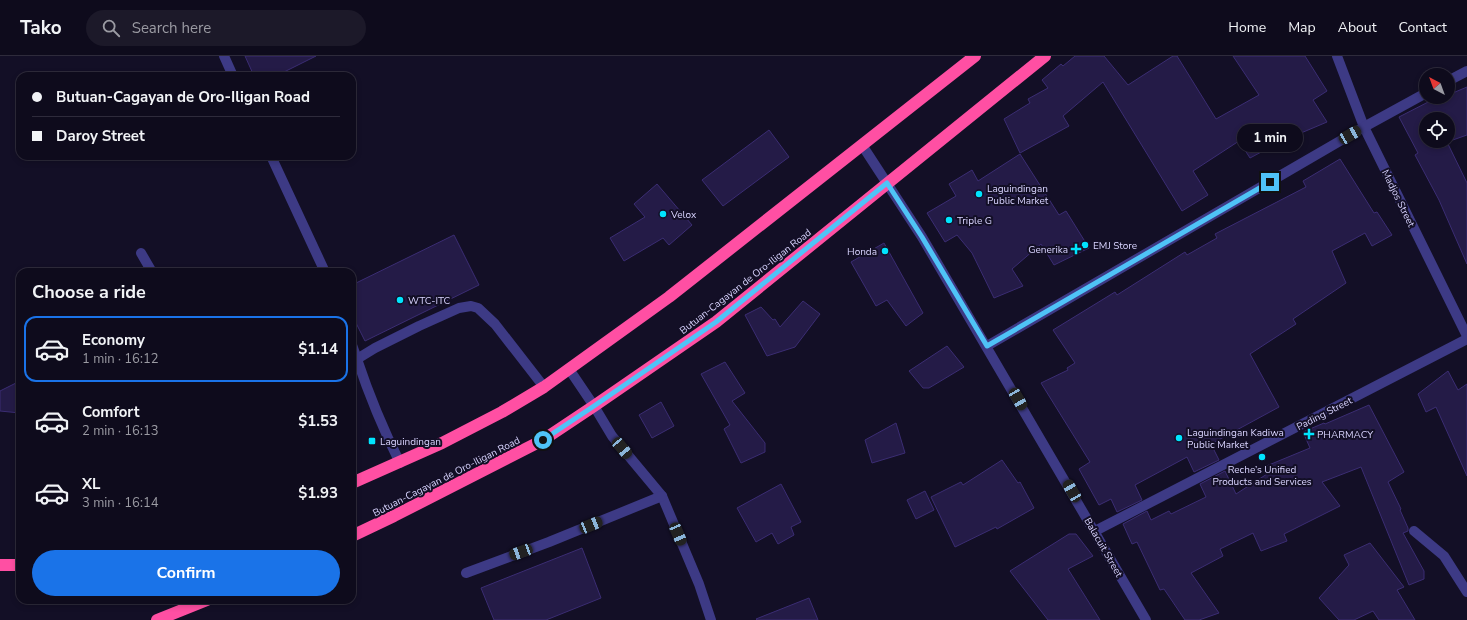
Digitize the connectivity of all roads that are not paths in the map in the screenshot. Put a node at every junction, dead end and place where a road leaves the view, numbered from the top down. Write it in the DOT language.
graph roads {
  1 [pos="224,56"];
  2 [pos="975,56"];
  3 [pos="1045,56"];
  4 [pos="1337,56"];
  5 [pos="1467,71"];
  6 [pos="231,72"];
  7 [pos="1455,77"];
  8 [pos="1419,97"];
  9 [pos="1364,127"];
  10 [pos="862,145"];
  11 [pos="272,160"];
  12 [pos="887,183"];
  13 [pos="141,253"];
  14 [pos="150,268"];
  15 [pos="323,268"];
  16 [pos="1467,338"];
  17 [pos="987,346"];
  18 [pos="357,359"];
  19 [pos="569,370"];
  20 [pos="544,387"];
  21 [pos="594,406"];
  22 [pos="400,463"];
  23 [pos="356,481"];
  24 [pos="662,496"];
  25 [pos="1095,531"];
  26 [pos="1414,531"];
  27 [pos="356,534"];
  28 [pos="0,565"];
  29 [pos="16,565"];
  30 [pos="466,573"];
  31 [pos="1467,592"];
  32 [pos="197,604"];
  33 [pos="157,620"];
  34 [pos="711,620"];
  35 [pos="1146,620"];
  1 -- 6 [label="street"];
  2 -- 10 [label="highway"];
  3 -- 12 [label="highway, Butuan-Cagayan de Oro-Iligan Road"];
  4 -- 9 [label="street, Madjos Street"];
  5 -- 7 [label="street"];
  8 -- 9 [label="street"];
  9 -- 16 [label="street, Madjos Street"];
  9 -- 17 [label="street"];
  10 -- 12 [label="street, Balacuit Street"];
  10 -- 19 [label="highway"];
  11 -- 15 [label="street"];
  12 -- 17 [label="street, Balacuit Street"];
  12 -- 21 [label="highway, Butuan-Cagayan de Oro-Iligan Road"];
  13 -- 14 [label="street"];
  16 -- 25 [label="street, Pading Street"];
  17 -- 25 [label="street, Balacuit Street"];
  18 -- 20 [label="street"];
  18 -- 22 [label="street"];
  19 -- 20 [label="highway"];
  19 -- 21 [label="street"];
  20 -- 22 [label="highway"];
  21 -- 24 [label="street"];
  21 -- 27 [label="highway, Butuan-Cagayan de Oro-Iligan Road"];
  22 -- 23 [label="highway"];
  24 -- 30 [label="street"];
  24 -- 34 [label="street"];
  25 -- 35 [label="street, Balacuit Street"];
  26 -- 31 [label="street"];
  28 -- 29 [label="highway"];
  32 -- 33 [label="highway"];
}
